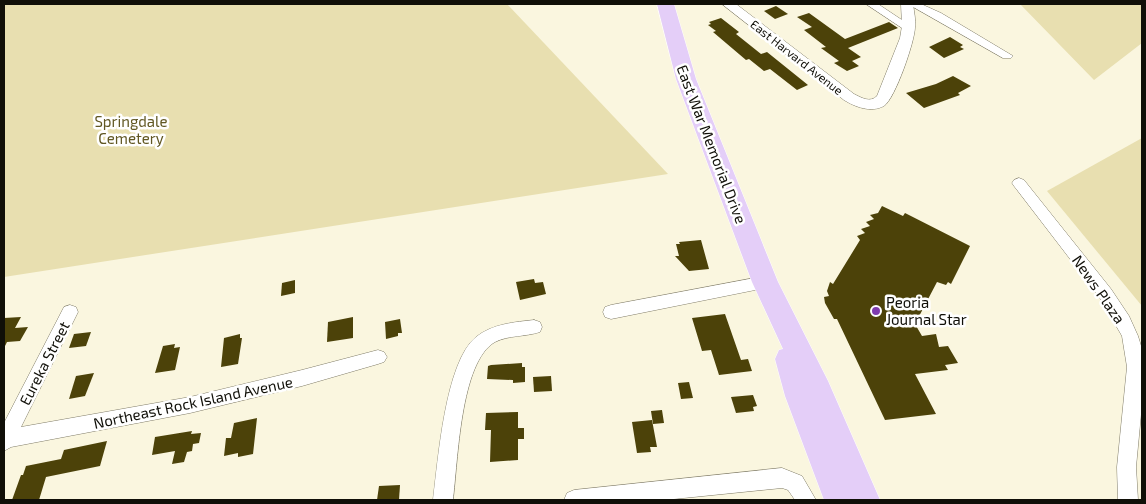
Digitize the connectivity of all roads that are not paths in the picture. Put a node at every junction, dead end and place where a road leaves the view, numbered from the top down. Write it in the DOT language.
graph roads {
  1 [pos="665,4"];
  2 [pos="728,4"];
  3 [pos="871,4"];
  4 [pos="908,4"];
  5 [pos="913,4"];
  6 [pos="909,28"];
  7 [pos="1007,56"];
  8 [pos="1019,183"];
  9 [pos="765,282"];
  10 [pos="70,312"];
  11 [pos="611,312"];
  12 [pos="534,327"];
  13 [pos="378,356"];
  14 [pos="4,441"];
  15 [pos="443,500"];
  16 [pos="574,500"];
  17 [pos="806,500"];
  18 [pos="840,500"];
  19 [pos="864,500"];
  20 [pos="1128,500"];
  1 -- 9 [label="highway, East War Memorial Drive"];
  2 -- 6 [label="street, East Harvard Avenue"];
  3 -- 6 [label="street"];
  4 -- 6 [label="street"];
  5 -- 7 [label="street"];
  8 -- 20 [label="street, News Plaza"];
  9 -- 11 [label="street"];
  9 -- 18 [label="highway, East War Memorial Drive"];
  9 -- 19 [label="highway, East War Memorial Drive"];
  10 -- 14 [label="street, Eureka Street"];
  12 -- 15 [label="street"];
  13 -- 14 [label="street, Northeast Rock Island Avenue"];
  16 -- 17 [label="street"];
}
